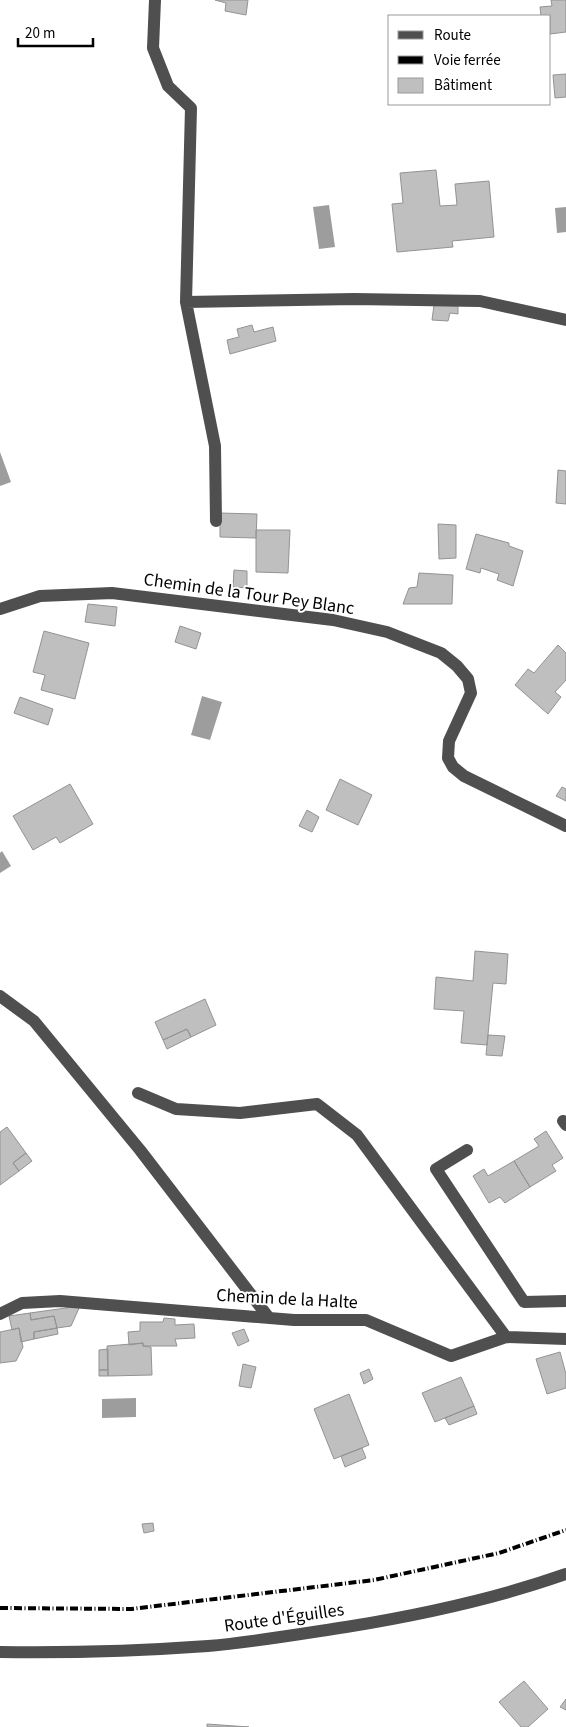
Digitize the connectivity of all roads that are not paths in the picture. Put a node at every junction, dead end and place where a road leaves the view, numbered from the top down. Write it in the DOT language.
graph roads {
  1 [pos="155,0"];
  2 [pos="186,302"];
  3 [pos="566,320"];
  4 [pos="216,521"];
  5 [pos="0,609"];
  6 [pos="566,826"];
  7 [pos="0,996"];
  8 [pos="138,1093"];
  9 [pos="467,1150"];
  10 [pos="566,1301"];
  11 [pos="0,1314"];
  12 [pos="269,1318"];
  13 [pos="506,1337"];
  14 [pos="566,1339"];
  15 [pos="566,1574"];
  16 [pos="0,1652"];
  1 -- 2 [label="street"];
  2 -- 3 [label="street"];
  2 -- 4 [label="street"];
  5 -- 6 [label="street, Chemin de la Tour Pey Blanc"];
  7 -- 12 [label="street"];
  8 -- 13 [label="street"];
  9 -- 10 [label="street"];
  11 -- 12 [label="street, Chemin de la Halte"];
  12 -- 13 [label="street, Chemin de la Halte"];
  13 -- 14 [label="street, Chemin de la Halte"];
  15 -- 16 [label="street, Route d'Éguilles"];
}
